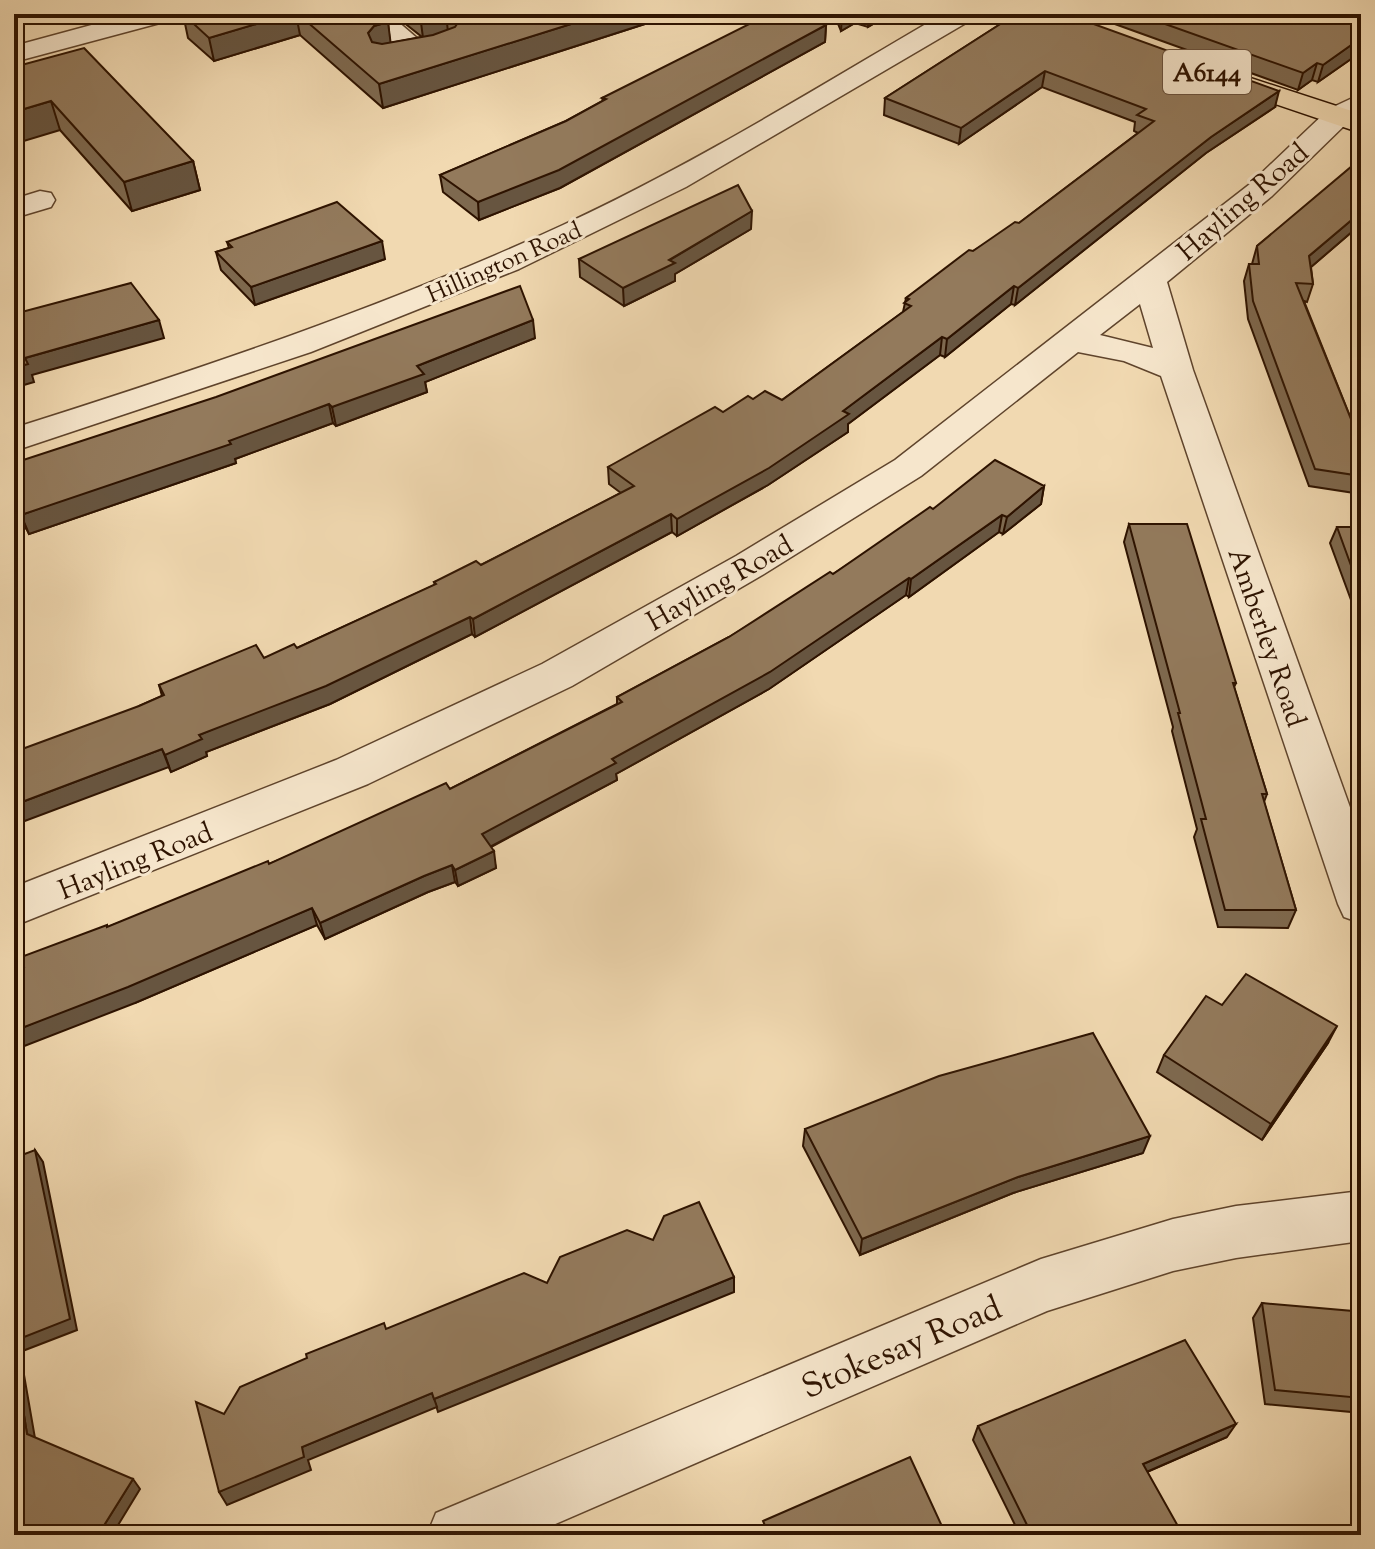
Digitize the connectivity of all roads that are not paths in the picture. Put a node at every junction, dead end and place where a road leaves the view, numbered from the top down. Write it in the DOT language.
graph roads {
  1 [pos="162,14"];
  2 [pos="373,14"];
  3 [pos="962,14"];
  4 [pos="447,43"];
  5 [pos="418,51"];
  6 [pos="15,52"];
  7 [pos="388,58"];
  8 [pos="1194,67"];
  9 [pos="1354,114"];
  10 [pos="1150,280"];
  11 [pos="1067,341"];
  12 [pos="1176,370"];
  13 [pos="14,440"];
  14 [pos="1361,904"];
  15 [pos="14,907"];
  16 [pos="1361,1216"];
  17 [pos="458,1535"];
  1 -- 6 [label="street"];
  2 -- 5 [label="street"];
  3 -- 13 [label="street, Hillington Road"];
  4 -- 5 [label="street"];
  5 -- 7 [label="street"];
  8 -- 9 [label="main road, A6144"];
  9 -- 10 [label="street, Hayling Road"];
  10 -- 11 [label="street, Hayling Road"];
  10 -- 12 [label="street, Amberley Road"];
  11 -- 12 [label="street"];
  11 -- 15 [label="street, Hayling Road"];
  12 -- 14 [label="street, Amberley Road"];
  16 -- 17 [label="street, Stokesay Road"];
}
